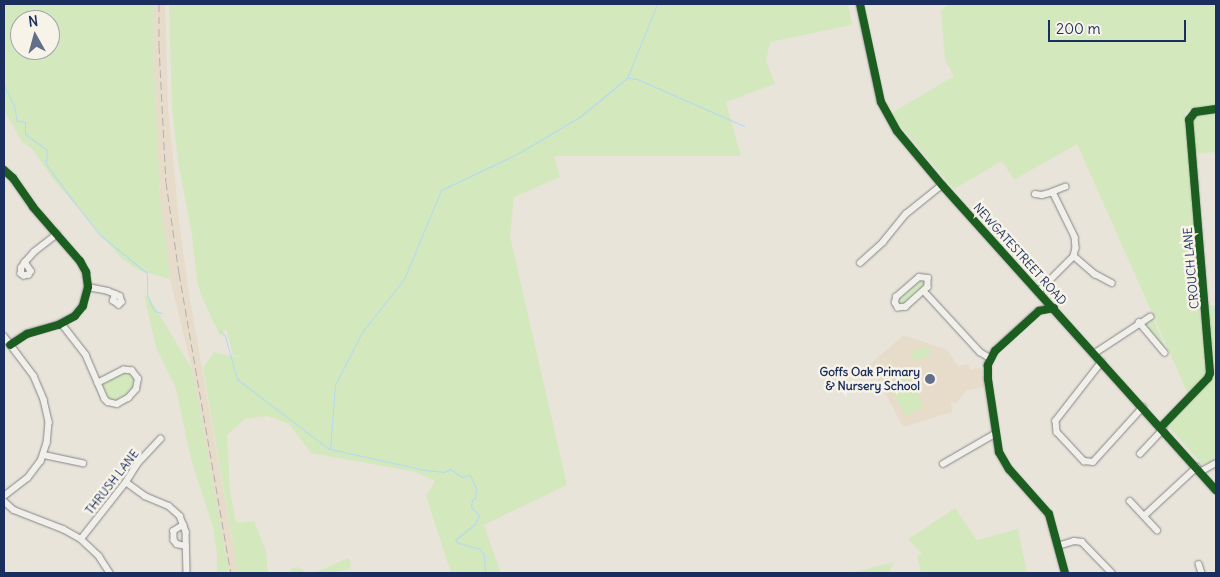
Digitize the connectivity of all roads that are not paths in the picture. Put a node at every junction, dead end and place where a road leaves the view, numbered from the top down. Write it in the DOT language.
graph roads {
  1 [pos="860,4"];
  2 [pos="1216,109"];
  3 [pos="4,163"];
  4 [pos="4,169"];
  5 [pos="942,185"];
  6 [pos="1066,187"];
  7 [pos="1053,192"];
  8 [pos="1035,194"];
  9 [pos="57,234"];
  10 [pos="1074,256"];
  11 [pos="25,262"];
  12 [pos="860,263"];
  13 [pos="1112,284"];
  14 [pos="88,287"];
  15 [pos="924,291"];
  16 [pos="1041,293"];
  17 [pos="115,294"];
  18 [pos="1054,308"];
  19 [pos="1041,309"];
  20 [pos="1150,317"];
  21 [pos="1139,322"];
  22 [pos="62,324"];
  23 [pos="4,336"];
  24 [pos="10,345"];
  25 [pos="1095,353"];
  26 [pos="1165,353"];
  27 [pos="990,358"];
  28 [pos="1102,362"];
  29 [pos="98,383"];
  30 [pos="1143,407"];
  31 [pos="1162,428"];
  32 [pos="995,434"];
  33 [pos="160,439"];
  34 [pos="44,454"];
  35 [pos="1140,454"];
  36 [pos="83,462"];
  37 [pos="1216,463"];
  38 [pos="942,464"];
  39 [pos="1199,470"];
  40 [pos="126,482"];
  41 [pos="1216,490"];
  42 [pos="4,497"];
  43 [pos="4,501"];
  44 [pos="1130,501"];
  45 [pos="1144,516"];
  46 [pos="184,525"];
  47 [pos="1157,530"];
  48 [pos="80,539"];
  49 [pos="186,546"];
  50 [pos="1058,546"];
  51 [pos="1200,564"];
  52 [pos="110,573"];
  53 [pos="188,573"];
  54 [pos="1064,573"];
  55 [pos="1112,573"];
  56 [pos="1202,573"];
  1 -- 5 [label="street, NEWGATESTREET ROAD"];
  2 -- 31 [label="street, CROUCH LANE"];
  3 -- 4 [label="street"];
  4 -- 9 [label="street"];
  5 -- 12 [label="street"];
  5 -- 16 [label="street, NEWGATESTREET ROAD"];
  6 -- 7 [label="street"];
  7 -- 8 [label="street"];
  7 -- 10 [label="street"];
  9 -- 11 [label="street"];
  9 -- 14 [label="street"];
  10 -- 13 [label="street"];
  10 -- 16 [label="street"];
  14 -- 17 [label="street"];
  14 -- 22 [label="street"];
  15 -- 15 [label="street"];
  15 -- 27 [label="street"];
  16 -- 18 [label="street, NEWGATESTREET ROAD"];
  16 -- 19 [label="street"];
  18 -- 19 [label="street"];
  18 -- 25 [label="street, NEWGATESTREET ROAD"];
  19 -- 27 [label="street"];
  20 -- 21 [label="street"];
  21 -- 25 [label="street"];
  21 -- 26 [label="street"];
  22 -- 24 [label="street"];
  22 -- 29 [label="street"];
  23 -- 24 [label="street"];
  24 -- 34 [label="street"];
  25 -- 28 [label="street, NEWGATESTREET ROAD"];
  27 -- 32 [label="street"];
  28 -- 30 [label="street, NEWGATESTREET ROAD"];
  28 -- 30 [label="street"];
  29 -- 29 [label="street"];
  30 -- 31 [label="street, NEWGATESTREET ROAD"];
  31 -- 35 [label="street, CROUCH LANE"];
  31 -- 39 [label="street, NEWGATESTREET ROAD"];
  32 -- 38 [label="street"];
  32 -- 50 [label="street"];
  33 -- 40 [label="street, THRUSH LANE"];
  34 -- 36 [label="street"];
  34 -- 42 [label="street"];
  37 -- 39 [label="street"];
  39 -- 41 [label="street, NEWGATESTREET ROAD"];
  39 -- 45 [label="street"];
  40 -- 46 [label="street"];
  40 -- 48 [label="street, THRUSH LANE"];
  43 -- 48 [label="street"];
  44 -- 45 [label="street"];
  45 -- 47 [label="street"];
  46 -- 49 [label="street"];
  46 -- 49 [label="street"];
  48 -- 52 [label="street"];
  49 -- 53 [label="street"];
  50 -- 54 [label="street"];
  50 -- 55 [label="street"];
  51 -- 56 [label="street"];
}
